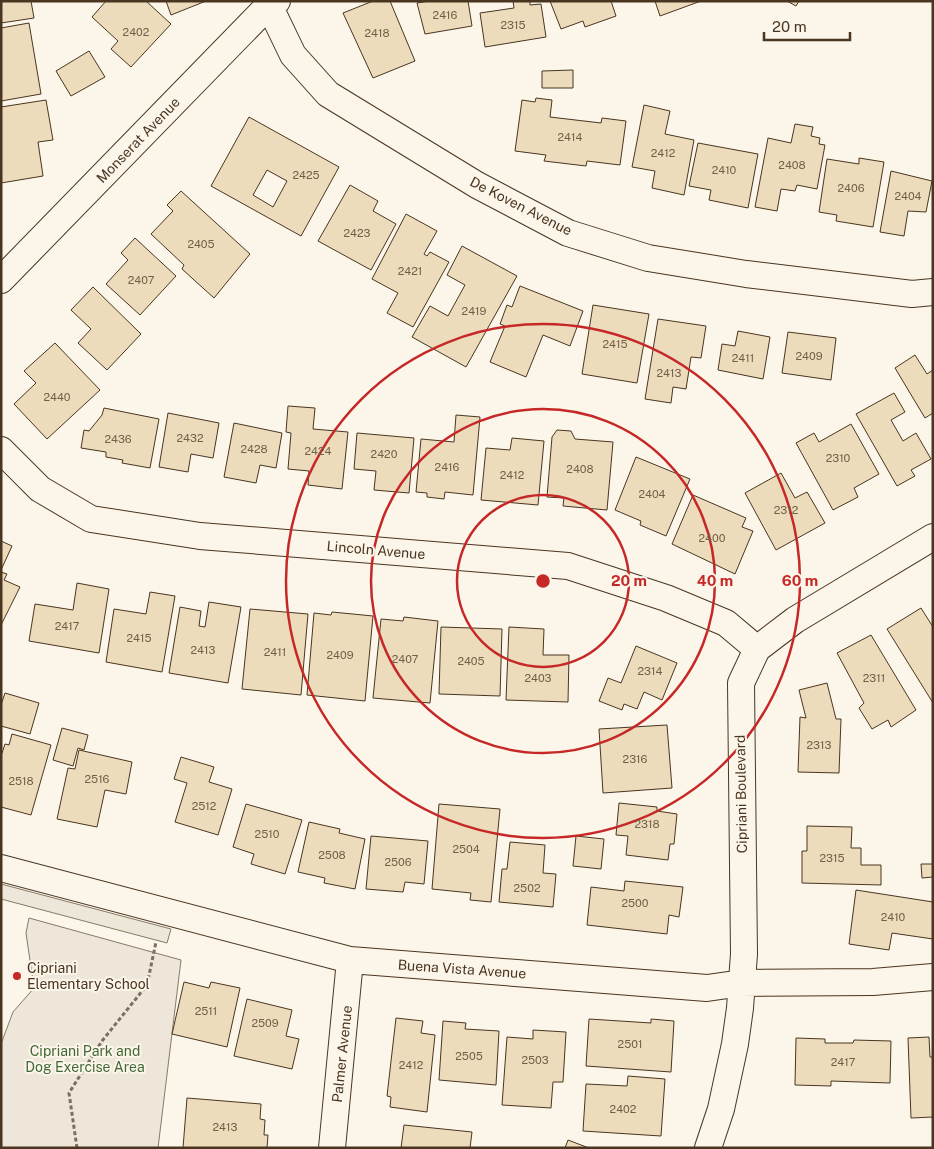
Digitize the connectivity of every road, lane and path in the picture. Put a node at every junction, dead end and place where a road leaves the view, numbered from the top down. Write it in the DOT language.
graph roads {
  1 [pos="271,3"];
  2 [pos="1,280"];
  3 [pos="933,292"];
  4 [pos="1,450"];
  5 [pos="933,537"];
  6 [pos="757,649"];
  7 [pos="1,868"];
  8 [pos="156,942"];
  9 [pos="350,960"];
  10 [pos="933,977"];
  11 [pos="742,983"];
  12 [pos="77,1148"];
  13 [pos="332,1148"];
  14 [pos="708,1148"];
  1 -- 2 [label="street, Monserat Avenue"];
  1 -- 3 [label="street, De Koven Avenue"];
  4 -- 6 [label="street, Lincoln Avenue"];
  5 -- 6 [label="street, Cipriani Boulevard"];
  6 -- 11 [label="street, Cipriani Boulevard"];
  7 -- 9 [label="street, Buena Vista Avenue"];
  8 -- 12 [label="path"];
  9 -- 11 [label="street, Buena Vista Avenue"];
  9 -- 13 [label="street, Palmer Avenue"];
  10 -- 11 [label="street, Buena Vista Avenue"];
  11 -- 14 [label="street, Cipriani Boulevard"];
}
